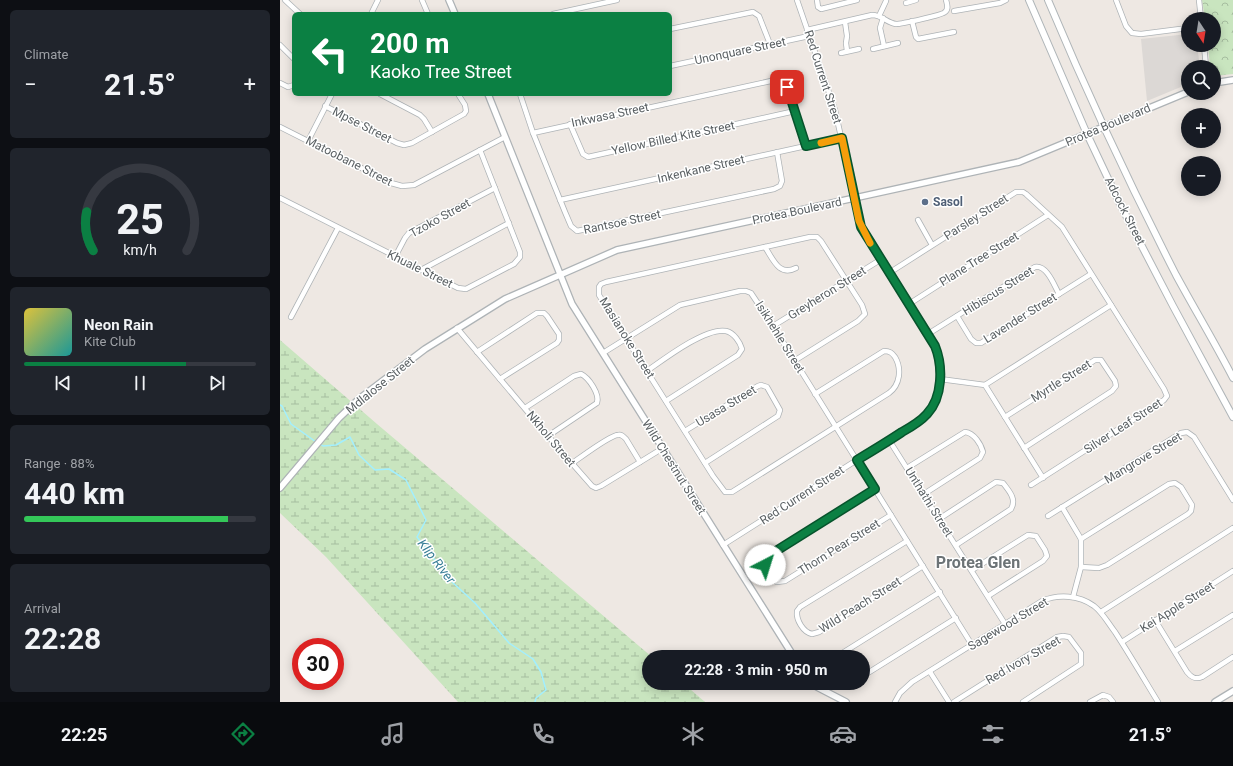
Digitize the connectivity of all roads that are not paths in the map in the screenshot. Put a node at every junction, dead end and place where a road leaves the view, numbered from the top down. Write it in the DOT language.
graph roads {
  1 [pos="285,0"];
  2 [pos="378,0"];
  3 [pos="422,0"];
  4 [pos="449,0"];
  5 [pos="617,0"];
  6 [pos="817,0"];
  7 [pos="857,0"];
  8 [pos="916,0"];
  9 [pos="946,0"];
  10 [pos="1006,0"];
  11 [pos="1029,0"];
  12 [pos="1048,0"];
  13 [pos="1116,0"];
  14 [pos="1199,0"];
  15 [pos="798,1"];
  16 [pos="886,1"];
  17 [pos="591,3"];
  18 [pos="906,3"];
  19 [pos="954,11"];
  20 [pos="298,12"];
  21 [pos="372,12"];
  22 [pos="427,12"];
  23 [pos="454,12"];
  24 [pos="560,12"];
  25 [pos="1200,12"];
  26 [pos="881,17"];
  27 [pos="912,21"];
  28 [pos="845,22"];
  29 [pos="672,29"];
  30 [pos="1181,29"];
  31 [pos="807,30"];
  32 [pos="954,32"];
  33 [pos="809,36"];
  34 [pos="898,43"];
  35 [pos="770,44"];
  36 [pos="280,45"];
  37 [pos="884,46"];
  38 [pos="859,49"];
  39 [pos="873,49"];
  40 [pos="847,51"];
  41 [pos="842,53"];
  42 [pos="292,57"];
  43 [pos="672,66"];
  44 [pos="1233,80"];
  45 [pos="1221,82"];
  46 [pos="280,83"];
  47 [pos="292,85"];
  48 [pos="1181,95"];
  49 [pos="331,96"];
  50 [pos="384,96"];
  51 [pos="459,96"];
  52 [pos="489,96"];
  53 [pos="521,96"];
  54 [pos="326,106"];
  55 [pos="795,111"];
  56 [pos="570,124"];
  57 [pos="280,126"];
  58 [pos="1104,127"];
  59 [pos="432,132"];
  60 [pos="533,133"];
  61 [pos="1087,134"];
  62 [pos="505,137"];
  63 [pos="842,138"];
  64 [pos="308,140"];
  65 [pos="806,146"];
  66 [pos="480,150"];
  67 [pos="777,152"];
  68 [pos="495,188"];
  69 [pos="280,198"];
  70 [pos="855,198"];
  71 [pos="560,200"];
  72 [pos="1048,215"];
  73 [pos="918,220"];
  74 [pos="509,223"];
  75 [pos="338,228"];
  76 [pos="932,245"];
  77 [pos="765,247"];
  78 [pos="395,257"];
  79 [pos="880,260"];
  80 [pos="796,268"];
  81 [pos="420,270"];
  82 [pos="889,273"];
  83 [pos="560,274"];
  84 [pos="1091,274"];
  85 [pos="846,281"];
  86 [pos="1060,294"];
  87 [pos="909,304"];
  88 [pos="1112,307"];
  89 [pos="957,316"];
  90 [pos="291,317"];
  91 [pos="773,326"];
  92 [pos="457,328"];
  93 [pos="928,334"];
  94 [pos="626,338"];
  95 [pos="478,352"];
  96 [pos="603,354"];
  97 [pos="794,361"];
  98 [pos="647,371"];
  99 [pos="1233,378"];
  100 [pos="940,379"];
  101 [pos="500,380"];
  102 [pos="985,385"];
  103 [pos="815,394"];
  104 [pos="666,400"];
  105 [pos="525,408"];
  106 [pos="1005,417"];
  107 [pos="1233,417"];
  108 [pos="835,426"];
  109 [pos="685,431"];
  110 [pos="548,436"];
  111 [pos="889,440"];
  112 [pos="662,448"];
  113 [pos="1024,448"];
  114 [pos="857,460"];
  115 [pos="640,462"];
  116 [pos="705,463"];
  117 [pos="571,464"];
  118 [pos="907,468"];
  119 [pos="1043,478"];
  120 [pos="1031,485"];
  121 [pos="280,488"];
  122 [pos="875,489"];
  123 [pos="924,494"];
  124 [pos="1233,500"];
  125 [pos="1062,507"];
  126 [pos="891,515"];
  127 [pos="1048,516"];
  128 [pos="939,519"];
  129 [pos="1233,528"];
  130 [pos="1081,539"];
  131 [pos="908,541"];
  132 [pos="956,545"];
  133 [pos="723,546"];
  134 [pos="923,566"];
  135 [pos="1081,566"];
  136 [pos="972,570"];
  137 [pos="1233,571"];
  138 [pos="940,592"];
  139 [pos="988,596"];
  140 [pos="1073,597"];
  141 [pos="1101,612"];
  142 [pos="1233,615"];
  143 [pos="956,618"];
  144 [pos="1155,620"];
  145 [pos="1005,624"];
  146 [pos="1122,642"];
  147 [pos="972,645"];
  148 [pos="790,650"];
  149 [pos="847,650"];
  150 [pos="1175,652"];
  151 [pos="1233,657"];
  152 [pos="870,672"];
  153 [pos="930,672"];
  154 [pos="821,690"];
  155 [pos="1233,691"];
  156 [pos="846,702"];
  157 [pos="895,702"];
  158 [pos="950,702"];
  159 [pos="954,702"];
  160 [pos="1023,702"];
  161 [pos="1090,702"];
  162 [pos="1113,702"];
  163 [pos="1158,702"];
  164 [pos="1215,702"];
  1 -- 20 [label="street"];
  2 -- 21 [label="street"];
  3 -- 22 [label="street"];
  4 -- 23 [label="street"];
  5 -- 17 [label="street"];
  6 -- 7 [label="street"];
  8 -- 18 [label="street"];
  9 -- 27 [label="street"];
  10 -- 19 [label="street"];
  11 -- 61 [label="main road, Adcock Street"];
  12 -- 58 [label="main road, Adcock Street"];
  13 -- 30 [label="street"];
  14 -- 25 [label="street"];
  15 -- 31 [label="street, Red Current Street"];
  16 -- 26 [label="street"];
  17 -- 24 [label="street"];
  26 -- 27 [label="street"];
  26 -- 28 [label="street"];
  26 -- 37 [label="street"];
  27 -- 32 [label="street"];
  28 -- 31 [label="street"];
  28 -- 40 [label="street"];
  29 -- 35 [label="street"];
  31 -- 33 [label="street, Red Current Street"];
  33 -- 35 [label="street, Unonquare Street"];
  33 -- 63 [label="street, Red Current Street"];
  34 -- 37 [label="street"];
  35 -- 43 [label="street, Unonquare Street"];
  36 -- 42 [label="street"];
  37 -- 39 [label="street"];
  38 -- 40 [label="street"];
  40 -- 41 [label="street"];
  44 -- 45 [label="street"];
  46 -- 47 [label="street"];
  48 -- 58 [label="street, Protea Boulevard"];
  49 -- 54 [label="street"];
  50 -- 59 [label="street"];
  51 -- 59 [label="street, Mpse Street"];
  52 -- 62 [label="street, Wild Chestnut Street"];
  53 -- 60 [label="street, Rantsoe Street"];
  54 -- 59 [label="street, Mpse Street"];
  54 -- 64 [label="street"];
  55 -- 56 [label="street, Yellow Billed Kite Street"];
  55 -- 56 [label="street, Inkwasa Street"];
  55 -- 65 [label="street, Inkwasa Street"];
  56 -- 60 [label="street, Inkwasa Street"];
  57 -- 64 [label="street, Matoobane Street"];
  58 -- 61 [label="street, Protea Boulevard"];
  58 -- 99 [label="main road, Adcock Street"];
  60 -- 71 [label="street, Rantsoe Street"];
  61 -- 70 [label="street, Protea Boulevard"];
  61 -- 107 [label="main road, Adcock Street"];
  62 -- 66 [label="street, Matoobane Street"];
  62 -- 83 [label="street, Wild Chestnut Street"];
  63 -- 65 [label="street, Inkenkane Street"];
  63 -- 70 [label="street, Red Current Street"];
  64 -- 66 [label="street, Matoobane Street"];
  65 -- 67 [label="street, Inkenkane Street"];
  66 -- 68 [label="street, Khuale Street"];
  67 -- 71 [label="street, Inkenkane Street"];
  67 -- 71 [label="street, Rantsoe Street"];
  68 -- 74 [label="street, Khuale Street"];
  68 -- 78 [label="street, Tzoko Street"];
  69 -- 75 [label="street, Khuale Street"];
  70 -- 79 [label="street, Red Current Street"];
  70 -- 83 [label="street, Protea Boulevard"];
  72 -- 76 [label="street, Parsley Street"];
  72 -- 84 [label="street, Parsley Street"];
  72 -- 87 [label="street, Plane Tree Street"];
  73 -- 76 [label="street"];
  74 -- 81 [label="street"];
  74 -- 81 [label="street, Khuale Street"];
  75 -- 78 [label="street, Khuale Street"];
  75 -- 90 [label="street"];
  76 -- 82 [label="street, Parsley Street"];
  77 -- 80 [label="street"];
  77 -- 85 [label="street, Masianoke Street"];
  77 -- 94 [label="street, Masianoke Street"];
  78 -- 81 [label="street, Khuale Street"];
  79 -- 82 [label="street, Red Current Street"];
  79 -- 85 [label="street, Greyheron Street"];
  82 -- 87 [label="street, Red Current Street"];
  83 -- 92 [label="street, Protea Boulevard"];
  83 -- 96 [label="street, Wild Chestnut Street"];
  84 -- 86 [label="street, Lavender Street"];
  84 -- 88 [label="street, Parsley Street"];
  85 -- 91 [label="street, Greyheron Street"];
  85 -- 97 [label="street, Masianoke Street"];
  86 -- 89 [label="street, Lavender Street"];
  86 -- 89 [label="street, Hibiscus Street"];
  87 -- 93 [label="street, Red Current Street"];
  88 -- 102 [label="street"];
  88 -- 119 [label="street, Silver Leaf Street"];
  89 -- 93 [label="street, Hibiscus Street"];
  91 -- 94 [label="street, Isikhehle Street"];
  91 -- 97 [label="street, Isikhehle Street"];
  92 -- 95 [label="street, Nkholi Street"];
  92 -- 121 [label="street, Mdlalose Street"];
  93 -- 100 [label="street, Red Current Street"];
  94 -- 96 [label="street, Isikhehle Street"];
  94 -- 98 [label="street, Masianoke Street"];
  95 -- 101 [label="street, Nkholi Street"];
  95 -- 101 [label="street"];
  96 -- 112 [label="street, Wild Chestnut Street"];
  97 -- 103 [label="street, Isikhehle Street"];
  98 -- 104 [label="street, Masianoke Street"];
  98 -- 104 [label="street"];
  100 -- 102 [label="street"];
  100 -- 111 [label="street, Red Current Street"];
  101 -- 105 [label="street, Nkholi Street"];
  102 -- 106 [label="street"];
  103 -- 108 [label="street, Isikhehle Street"];
  103 -- 108 [label="street"];
  104 -- 109 [label="street, Masianoke Street"];
  105 -- 110 [label="street, Nkholi Street"];
  105 -- 110 [label="street"];
  106 -- 113 [label="street"];
  106 -- 113 [label="street, Myrtle Street"];
  108 -- 114 [label="street, Isikhehle Street"];
  108 -- 116 [label="street, Masianoke Street"];
  109 -- 116 [label="street, Masianoke Street"];
  109 -- 116 [label="street, Usasa Street"];
  110 -- 117 [label="street, Nkholi Street"];
  111 -- 114 [label="street, Red Current Street"];
  111 -- 118 [label="street, Unthathi Street"];
  112 -- 115 [label="street, Nkholi Street"];
  112 -- 133 [label="street, Wild Chestnut Street"];
  113 -- 119 [label="street"];
  114 -- 122 [label="street, Isikhehle Street"];
  114 -- 133 [label="street, Red Current Street"];
  115 -- 117 [label="street, Nkholi Street"];
  115 -- 117 [label="street"];
  118 -- 123 [label="street, Unthathi Street"];
  118 -- 123 [label="street"];
  119 -- 120 [label="street, Silver Leaf Street"];
  122 -- 126 [label="street, Isikhehle Street"];
  122 -- 126 [label="street, Thorn Pear Street"];
  123 -- 128 [label="street, Unthathi Street"];
  124 -- 125 [label="street, Mangrove Street"];
  125 -- 127 [label="street, Mangrove Street"];
  125 -- 130 [label="street"];
  126 -- 131 [label="street, Isikhehle Street"];
  128 -- 132 [label="street, Unthathi Street"];
  128 -- 132 [label="street"];
  129 -- 141 [label="street"];
  130 -- 135 [label="street"];
  130 -- 135 [label="street"];
  131 -- 134 [label="street, Isikhehle Street"];
  131 -- 134 [label="street, Wild Peach Street"];
  132 -- 136 [label="street, Unthathi Street"];
  133 -- 148 [label="street, Wild Chestnut Street"];
  134 -- 138 [label="street, Isikhehle Street"];
  135 -- 140 [label="street"];
  136 -- 139 [label="street, Unthathi Street"];
  136 -- 139 [label="street"];
  137 -- 144 [label="street, Kei Apple Street"];
  138 -- 143 [label="street, Isikhehle Street"];
  138 -- 149 [label="street"];
  139 -- 145 [label="street, Unthathi Street"];
  140 -- 141 [label="street, Sagewood Street"];
  140 -- 145 [label="street, Sagewood Street"];
  141 -- 146 [label="street, Sagewood Street"];
  142 -- 150 [label="street"];
  143 -- 147 [label="street, Isikhehle Street"];
  143 -- 152 [label="street"];
  144 -- 146 [label="street, Kei Apple Street"];
  144 -- 150 [label="street"];
  145 -- 147 [label="street, Sagewood Street"];
  146 -- 163 [label="street, Sagewood Street"];
  147 -- 153 [label="street, Sagewood Street"];
  150 -- 151 [label="street"];
  153 -- 157 [label="street, Sagewood Street"];
  153 -- 158 [label="street"];
  154 -- 156 [label="street"];
  155 -- 164 [label="street"];
  159 -- 160 [label="street, Red Ivory Street"];
  161 -- 162 [label="street"];
}
